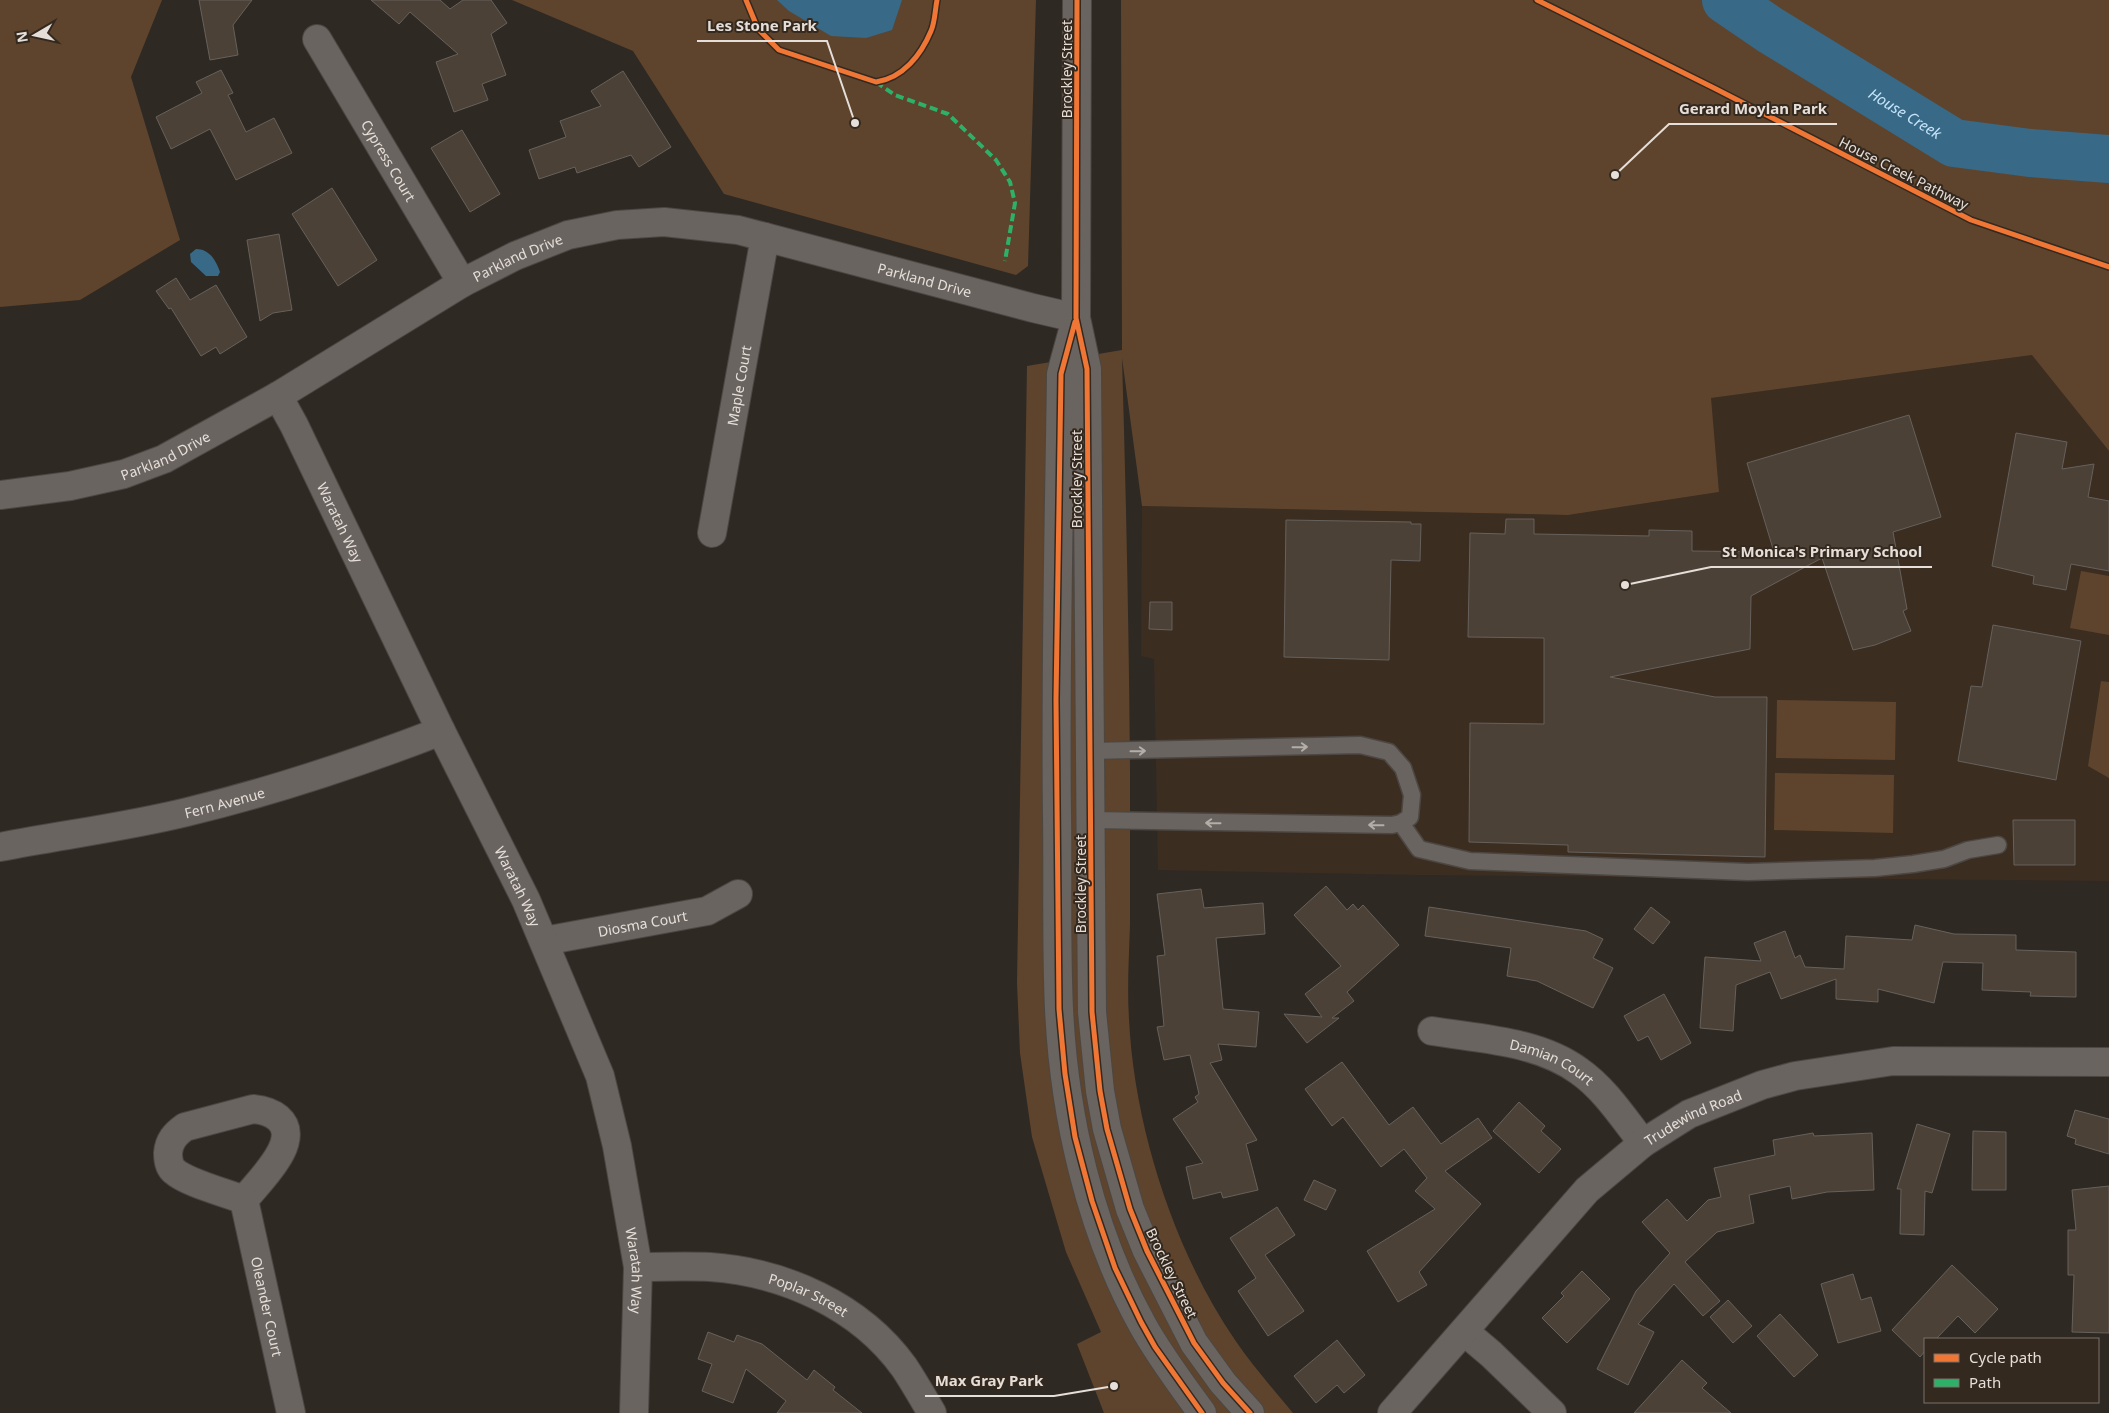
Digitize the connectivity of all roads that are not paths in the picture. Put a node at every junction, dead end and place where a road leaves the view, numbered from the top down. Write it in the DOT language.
graph roads {
  1 [pos="1077,0"];
  2 [pos="317,39"];
  3 [pos="765,237"];
  4 [pos="462,283"];
  5 [pos="1076,318"];
  6 [pos="278,396"];
  7 [pos="0,495"];
  8 [pos="712,533"];
  9 [pos="441,731"];
  10 [pos="1089,751"];
  11 [pos="1056,752"];
  12 [pos="1091,820"];
  13 [pos="1401,823"];
  14 [pos="1998,845"];
  15 [pos="0,847"];
  16 [pos="738,894"];
  17 [pos="544,941"];
  18 [pos="1432,1031"];
  19 [pos="2109,1062"];
  20 [pos="1643,1144"];
  21 [pos="244,1200"];
  22 [pos="638,1267"];
  23 [pos="1465,1332"];
  24 [pos="291,1413"];
  25 [pos="634,1413"];
  26 [pos="932,1413"];
  27 [pos="1202,1413"];
  28 [pos="1250,1413"];
  29 [pos="1392,1413"];
  30 [pos="1552,1413"];
  1 -- 5 [label="street, Brockley Street"];
  2 -- 4 [label="street, Cypress Court"];
  3 -- 4 [label="street, Parkland Drive"];
  3 -- 5 [label="street, Parkland Drive"];
  3 -- 8 [label="street, Maple Court"];
  4 -- 6 [label="street, Parkland Drive"];
  5 -- 10 [label="street, Brockley Street"];
  5 -- 11 [label="street, Brockley Street"];
  6 -- 7 [label="street, Parkland Drive"];
  6 -- 9 [label="street, Waratah Way"];
  9 -- 15 [label="street, Fern Avenue"];
  9 -- 17 [label="street, Waratah Way"];
  10 -- 11 [label="street"];
  10 -- 12 [label="street, Brockley Street"];
  10 -- 13 [label="lane, one-way"];
  11 -- 27 [label="street, Brockley Street"];
  13 -- 12 [label="lane, one-way"];
  12 -- 28 [label="street, Brockley Street"];
  13 -- 14 [label="lane"];
  16 -- 17 [label="street, Diosma Court"];
  17 -- 22 [label="street, Waratah Way"];
  18 -- 20 [label="street, Damian Court"];
  19 -- 20 [label="street, Trudewind Road"];
  20 -- 23 [label="street, Trudewind Road"];
  21 -- 24 [label="street, Oleander Court"];
  22 -- 25 [label="street, Waratah Way"];
  22 -- 26 [label="street, Poplar Street"];
  23 -- 29 [label="street, Trudewind Road"];
  23 -- 30 [label="street"];
}
